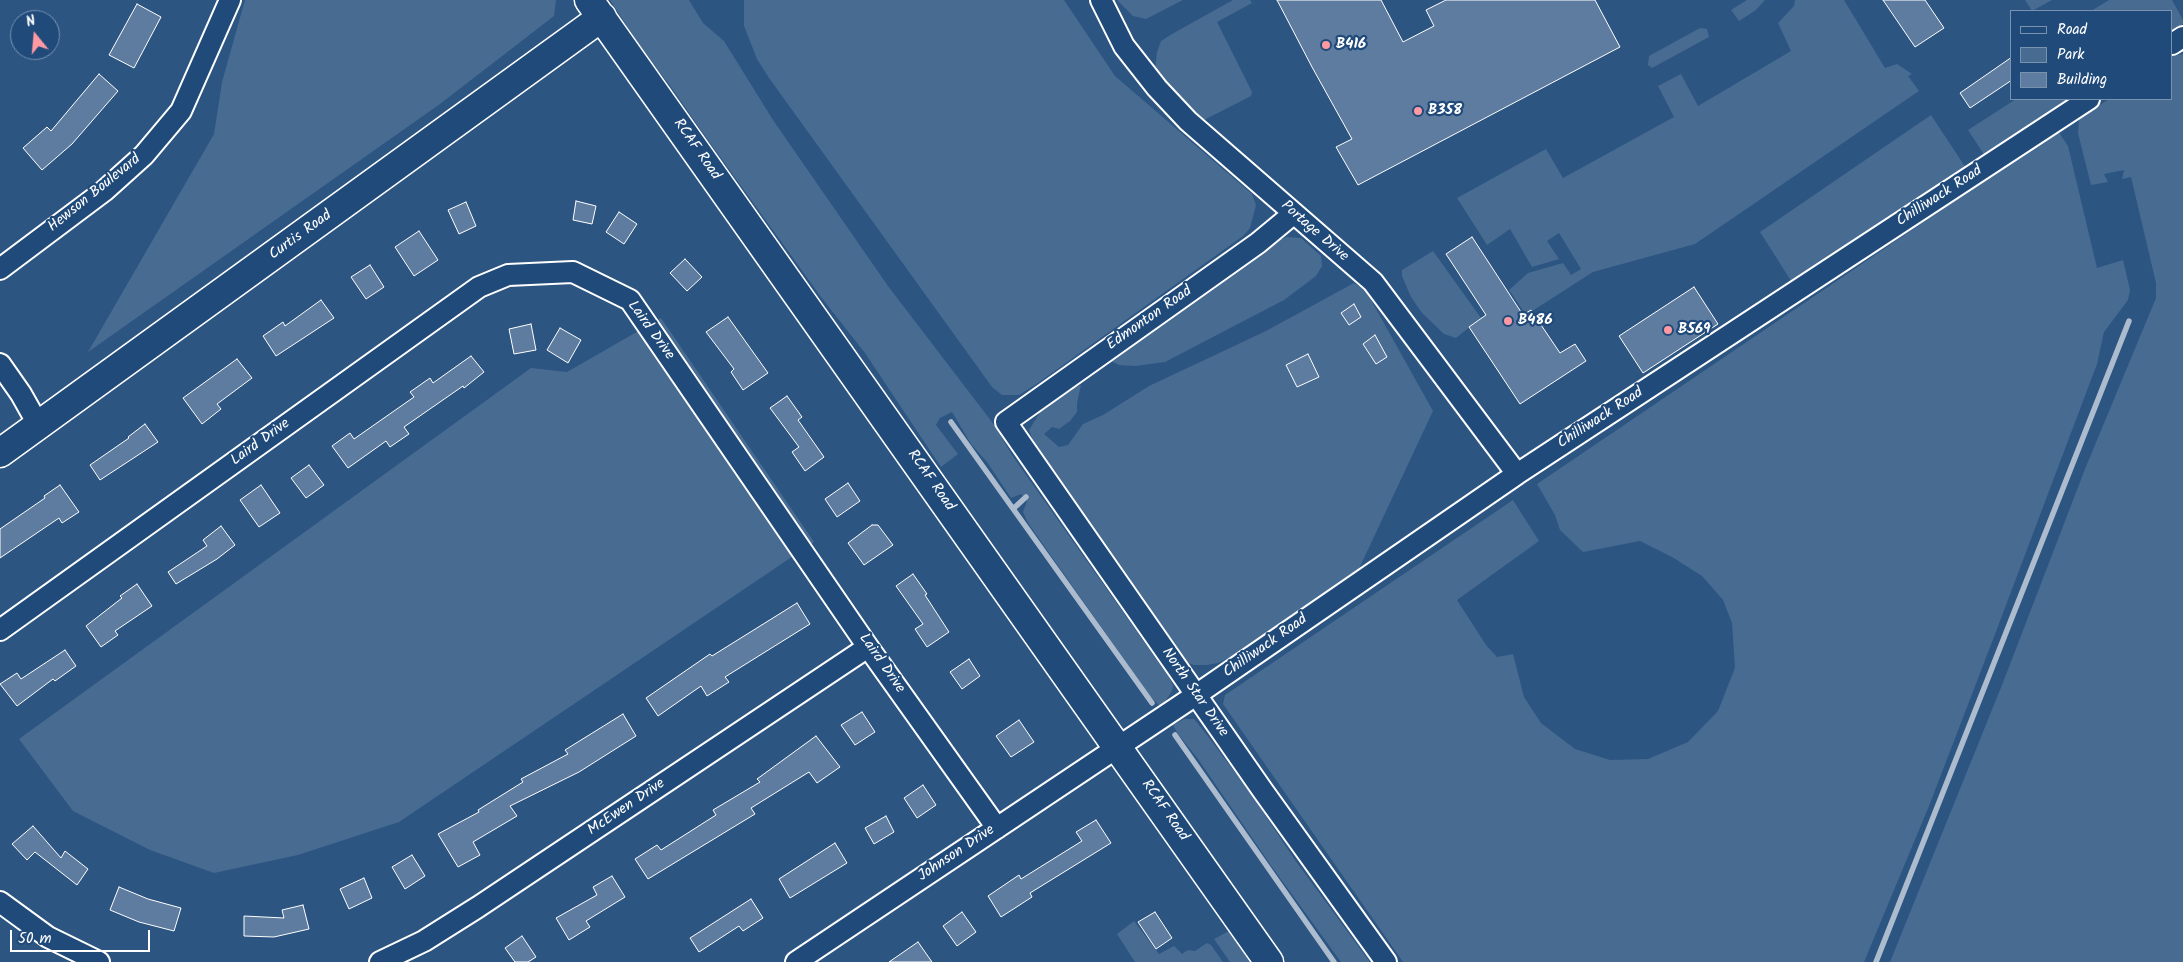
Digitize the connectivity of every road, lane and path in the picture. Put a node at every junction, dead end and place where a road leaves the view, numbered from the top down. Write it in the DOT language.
graph roads {
  1 [pos="230,0"];
  2 [pos="1101,0"];
  3 [pos="596,9"];
  4 [pos="2087,100"];
  5 [pos="1293,214"];
  6 [pos="0,269"];
  7 [pos="0,364"];
  8 [pos="1006,422"];
  9 [pos="39,426"];
  10 [pos="0,454"];
  11 [pos="1517,474"];
  12 [pos="0,630"];
  13 [pos="868,647"];
  14 [pos="1196,695"];
  15 [pos="1118,747"];
  16 [pos="997,828"];
  17 [pos="0,902"];
  18 [pos="99,962"];
  19 [pos="380,962"];
  20 [pos="796,962"];
  21 [pos="1269,962"];
  22 [pos="1386,962"];
  1 -- 6 [label="street, Hewson Boulevard"];
  2 -- 5 [label="street, Portage Drive"];
  3 -- 9 [label="main road, Curtis Road"];
  3 -- 15 [label="main road, RCAF Road"];
  4 -- 11 [label="street, Chilliwack Road"];
  5 -- 8 [label="street, Edmonton Road"];
  5 -- 11 [label="street, Portage Drive"];
  7 -- 9 [label="street"];
  8 -- 14 [label="street, North Star Drive"];
  9 -- 10 [label="main road, Curtis Road"];
  11 -- 14 [label="street, Chilliwack Road"];
  12 -- 13 [label="street, Laird Drive"];
  13 -- 16 [label="street, Laird Drive"];
  13 -- 19 [label="street, McEwen Drive"];
  14 -- 15 [label="street, Chilliwack Road"];
  14 -- 22 [label="street, North Star Drive"];
  15 -- 16 [label="street, Johnson Drive"];
  15 -- 21 [label="main road, RCAF Road"];
  16 -- 20 [label="street, Johnson Drive"];
  17 -- 18 [label="street"];
}
